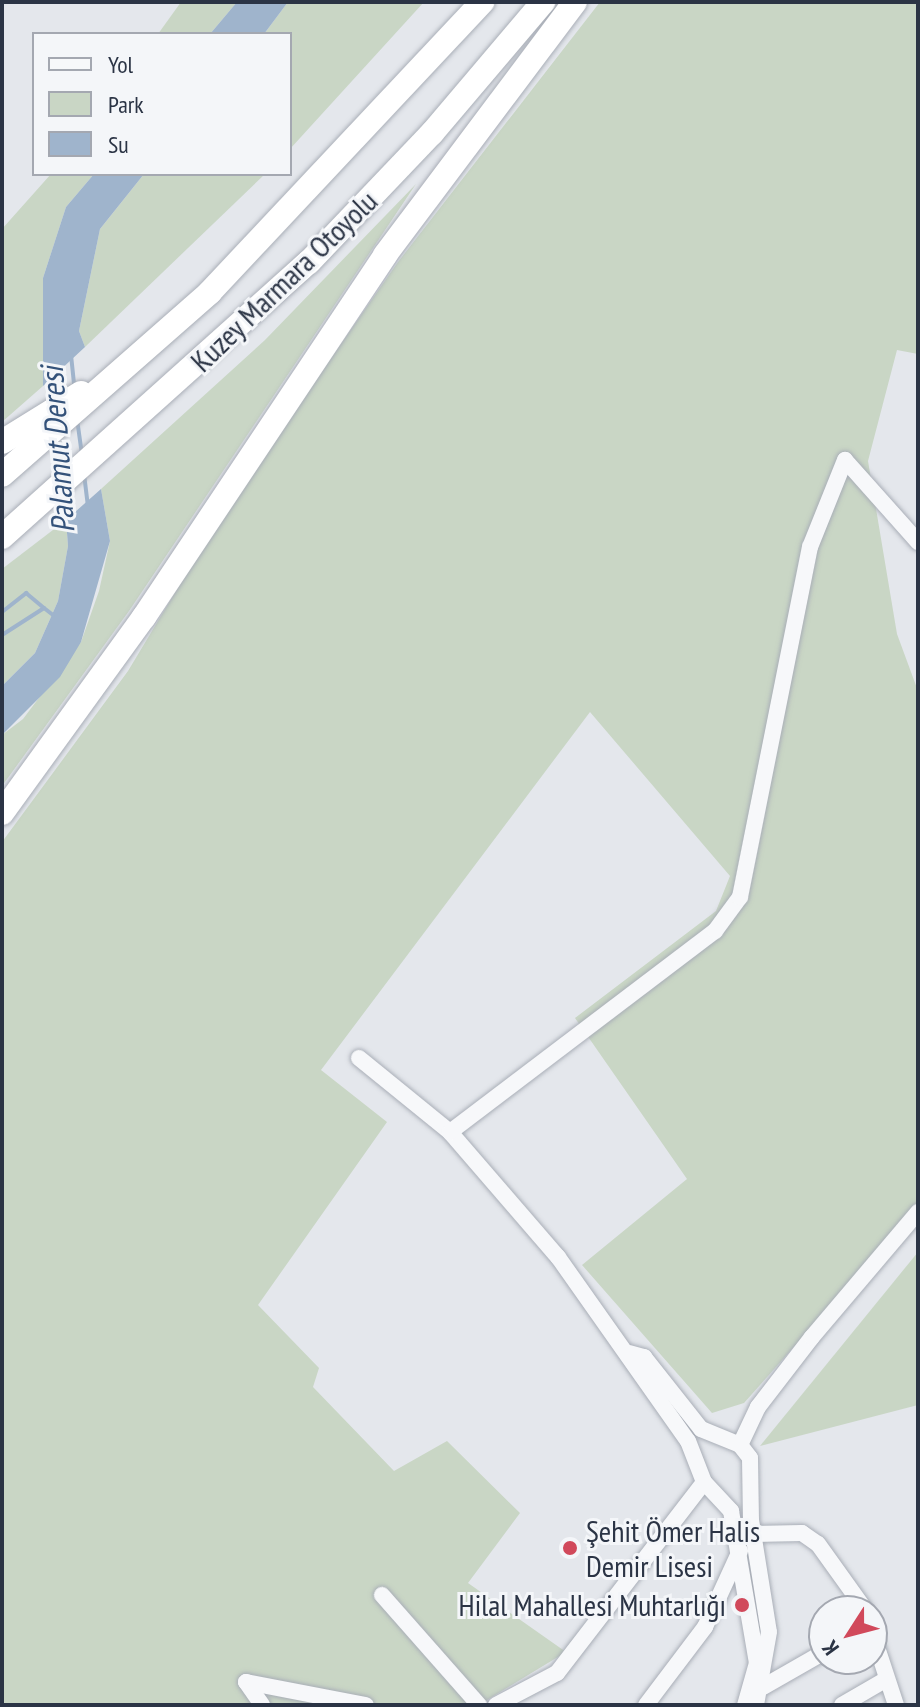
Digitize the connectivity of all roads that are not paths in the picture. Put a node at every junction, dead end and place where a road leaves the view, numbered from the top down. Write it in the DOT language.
graph roads {
  1 [pos="482,2"];
  2 [pos="543,2"];
  3 [pos="575,2"];
  4 [pos="121,370"];
  5 [pos="11,434"];
  6 [pos="2,475"];
  7 [pos="2,537"];
  8 [pos="918,542"];
  9 [pos="2,813"];
  10 [pos="359,1058"];
  11 [pos="450,1132"];
  12 [pos="918,1212"];
  13 [pos="629,1353"];
  14 [pos="732,1442"];
  15 [pos="750,1476"];
  16 [pos="705,1479"];
  17 [pos="753,1534"];
  18 [pos="741,1550"];
  19 [pos="382,1595"];
  20 [pos="855,1595"];
  21 [pos="808,1661"];
  22 [pos="884,1675"];
  23 [pos="885,1680"];
  24 [pos="763,1687"];
  25 [pos="262,1705"];
  26 [pos="366,1705"];
  27 [pos="479,1705"];
  28 [pos="496,1705"];
  29 [pos="646,1705"];
  30 [pos="745,1705"];
  31 [pos="756,1705"];
  32 [pos="842,1705"];
  33 [pos="896,1705"];
  1 -- 4 [label="highway, Kuzey Marmara Otoyolu"];
  2 -- 7 [label="highway, Kuzey Marmara Otoyolu"];
  3 -- 9 [label="highway"];
  4 -- 5 [label="highway"];
  4 -- 6 [label="highway, Kuzey Marmara Otoyolu"];
  8 -- 11 [label="street"];
  10 -- 11 [label="street"];
  11 -- 13 [label="street"];
  12 -- 14 [label="street"];
  13 -- 14 [label="street"];
  13 -- 16 [label="street"];
  14 -- 15 [label="street"];
  14 -- 16 [label="street"];
  15 -- 16 [label="street"];
  15 -- 17 [label="street"];
  16 -- 18 [label="street"];
  16 -- 28 [label="street"];
  17 -- 20 [label="street"];
  17 -- 24 [label="street"];
  18 -- 29 [label="street"];
  18 -- 30 [label="street"];
  19 -- 27 [label="street"];
  21 -- 24 [label="street"];
  22 -- 23 [label="street"];
  23 -- 32 [label="street"];
  23 -- 33 [label="street"];
  24 -- 31 [label="street"];
  25 -- 26 [label="street"];
}
